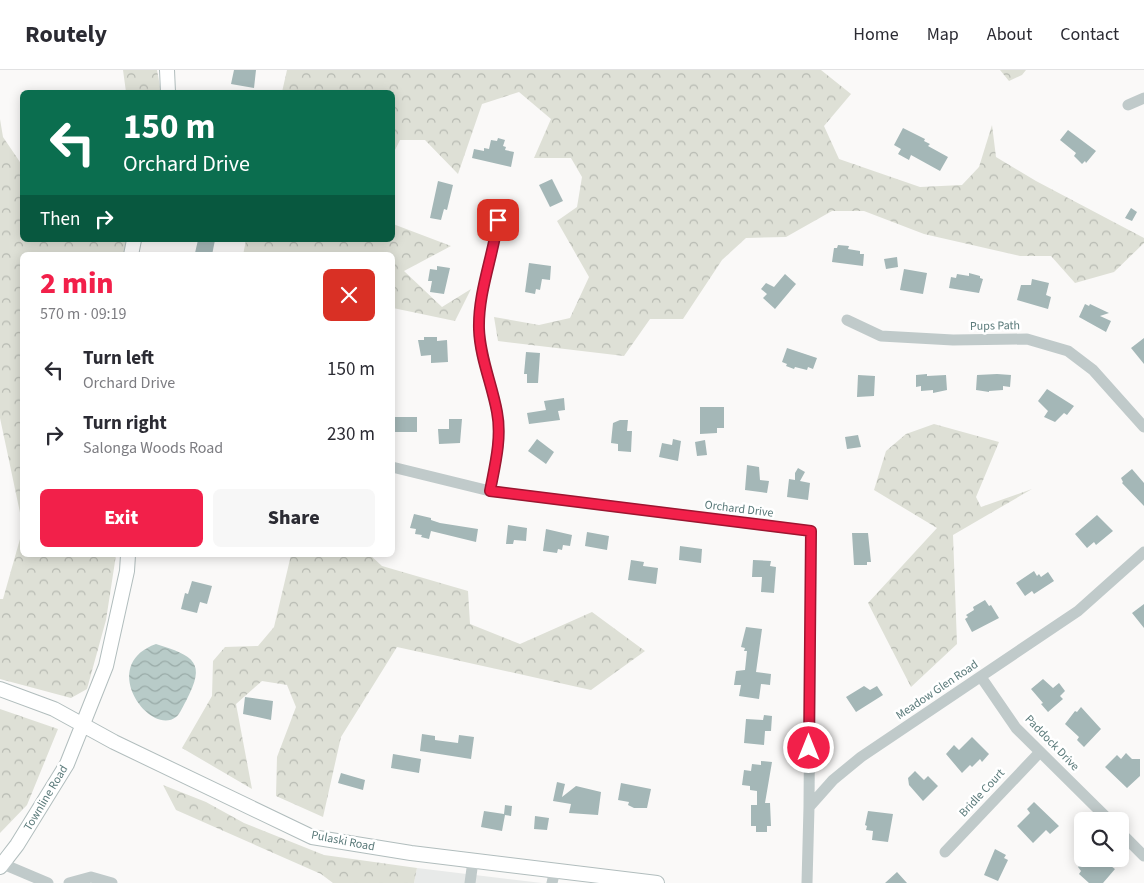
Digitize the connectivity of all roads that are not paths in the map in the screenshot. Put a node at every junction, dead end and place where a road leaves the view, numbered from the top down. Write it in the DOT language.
graph roads {
  1 [pos="167,70"];
  2 [pos="168,90"];
  3 [pos="1144,98"];
  4 [pos="1128,105"];
  5 [pos="498,220"];
  6 [pos="847,320"];
  7 [pos="1144,427"];
  8 [pos="395,468"];
  9 [pos="490,491"];
  10 [pos="1144,552"];
  11 [pos="128,557"];
  12 [pos="981,677"];
  13 [pos="0,689"];
  14 [pos="83,725"];
  15 [pos="1039,752"];
  16 [pos="809,806"];
  17 [pos="1101,812"];
  18 [pos="1129,841"];
  19 [pos="945,852"];
  20 [pos="1144,856"];
  21 [pos="473,860"];
  22 [pos="1,866"];
  23 [pos="553,876"];
  24 [pos="48,883"];
  25 [pos="69,883"];
  26 [pos="112,883"];
  27 [pos="470,883"];
  28 [pos="657,883"];
  29 [pos="807,883"];
  1 -- 2 [label="main road"];
  3 -- 4 [label="street"];
  5 -- 9 [label="street"];
  6 -- 7 [label="street, Pups Path"];
  8 -- 9 [label="street, Orchard Drive"];
  9 -- 16 [label="street, Orchard Drive"];
  10 -- 12 [label="street, Meadow Glen Road"];
  11 -- 14 [label="main road, Townline Road"];
  12 -- 15 [label="street, Paddock Drive"];
  12 -- 16 [label="street, Meadow Glen Road"];
  13 -- 14 [label="main road, Pulaski Road"];
  14 -- 21 [label="main road, Pulaski Road"];
  14 -- 22 [label="main road, Townline Road"];
  15 -- 17 [label="street, Paddock Drive"];
  15 -- 19 [label="street, Bridle Court"];
  16 -- 29 [label="street"];
  18 -- 20 [label="street"];
  21 -- 23 [label="main road, Pulaski Road"];
  21 -- 27 [label="street"];
  22 -- 24 [label="street"];
  23 -- 28 [label="main road, Pulaski Road"];
  25 -- 26 [label="street"];
}
